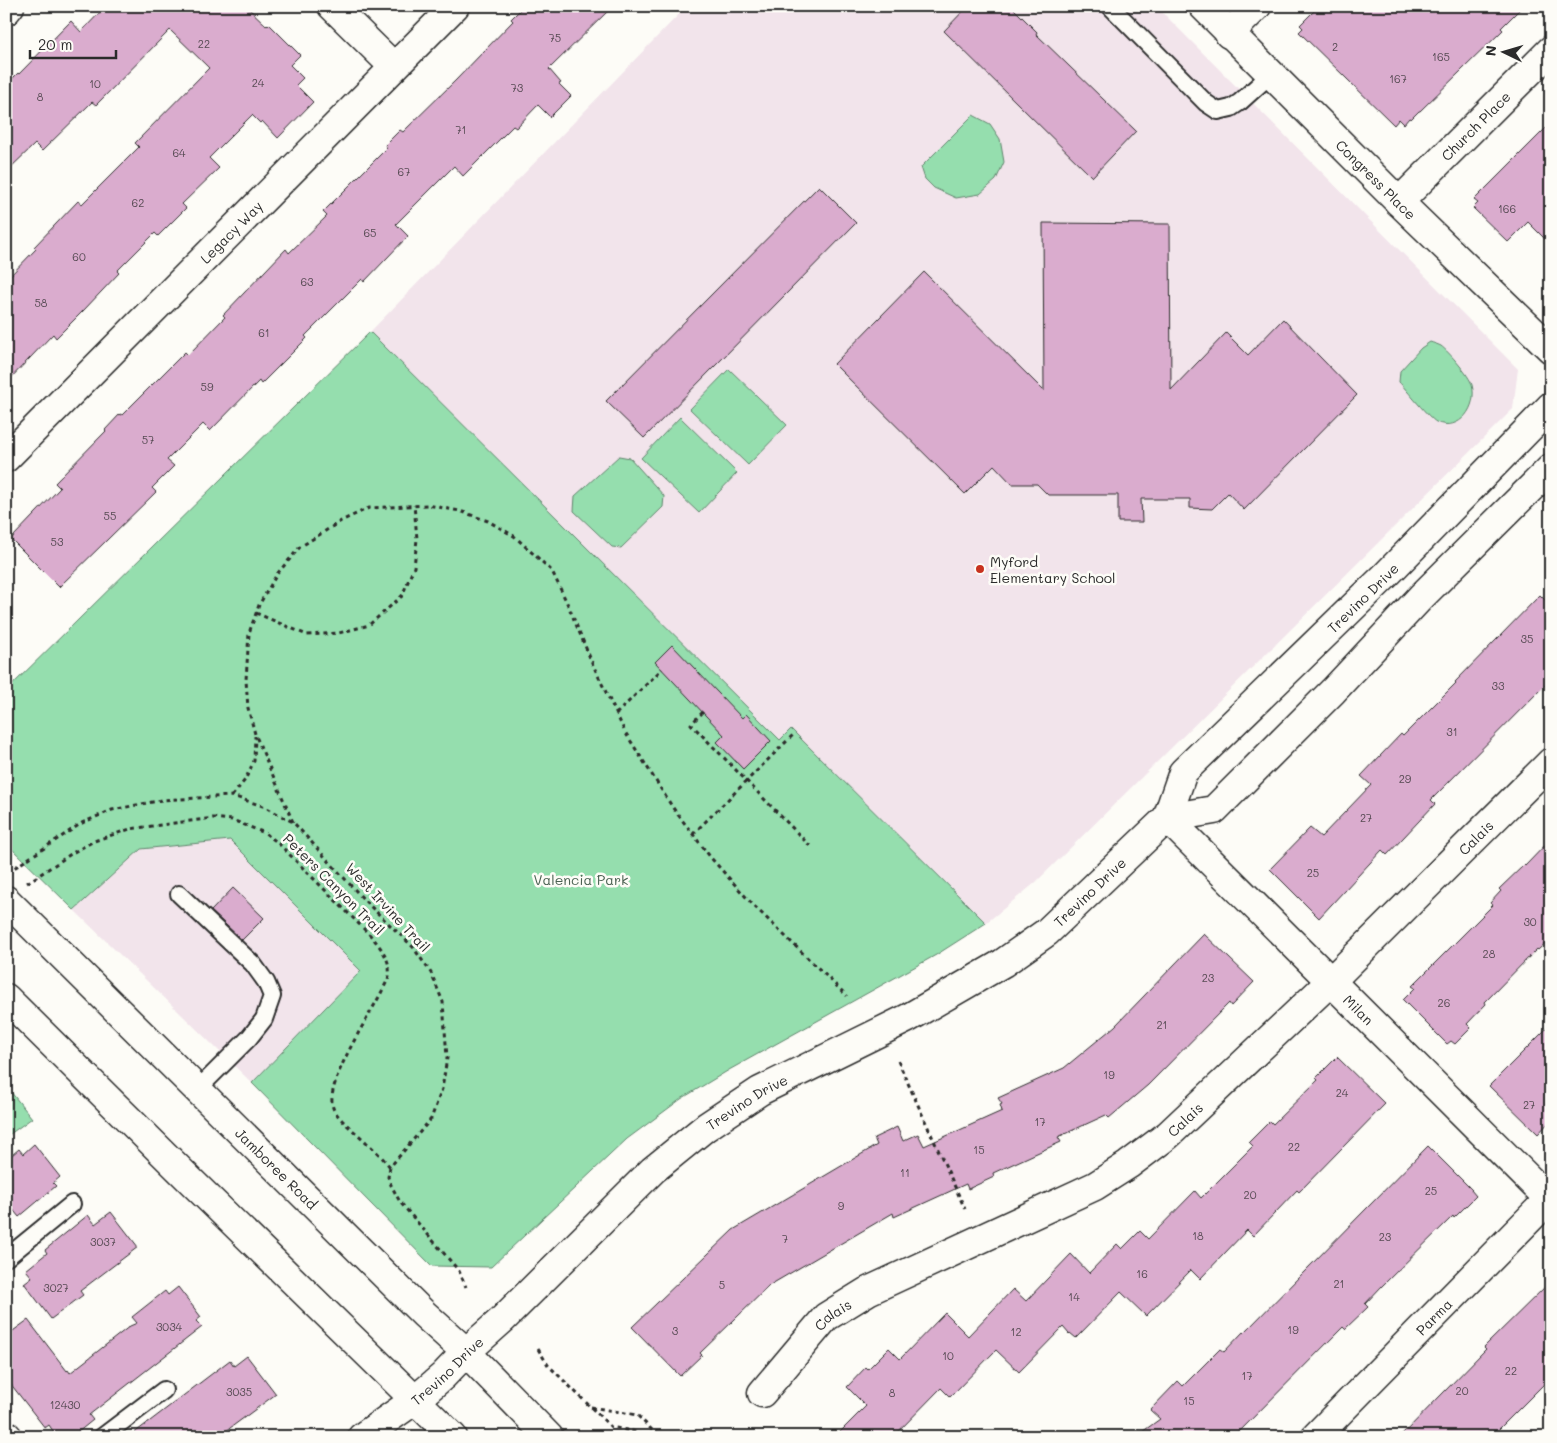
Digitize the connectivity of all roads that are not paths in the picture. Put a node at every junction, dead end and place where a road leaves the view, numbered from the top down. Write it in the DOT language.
graph roads {
  1 [pos="10,6"];
  2 [pos="332,6"];
  3 [pos="455,6"];
  4 [pos="1110,6"];
  5 [pos="1203,6"];
  6 [pos="1257,6"];
  7 [pos="6,11"];
  8 [pos="1230,34"];
  9 [pos="1551,50"];
  10 [pos="394,67"];
  11 [pos="1271,74"];
  12 [pos="1399,202"];
  13 [pos="1551,349"];
  14 [pos="1551,406"];
  15 [pos="6,458"];
  16 [pos="1551,468"];
  17 [pos="1551,762"];
  18 [pos="1167,818"];
  19 [pos="179,894"];
  20 [pos="17,902"];
  21 [pos="1331,981"];
  22 [pos="6,998"];
  23 [pos="198,1090"];
  24 [pos="1550,1199"];
  25 [pos="72,1204"];
  26 [pos="6,1258"];
  27 [pos="466,1352"];
  28 [pos="164,1390"];
  29 [pos="762,1393"];
  30 [pos="414,1400"];
  31 [pos="102,1437"];
  32 [pos="362,1437"];
  33 [pos="453,1437"];
  34 [pos="549,1437"];
  35 [pos="1315,1437"];
  1 -- 7 [label="street"];
  2 -- 10 [label="street"];
  3 -- 10 [label="street, Legacy Way"];
  4 -- 11 [label="lane"];
  5 -- 8 [label="street, Congress Place"];
  6 -- 8 [label="street"];
  8 -- 11 [label="street, Congress Place"];
  9 -- 12 [label="street, Church Place"];
  10 -- 15 [label="street, Legacy Way"];
  11 -- 12 [label="street, Congress Place"];
  12 -- 13 [label="street, Congress Place"];
  14 -- 18 [label="street, Trevino Drive"];
  16 -- 18 [label="street"];
  17 -- 21 [label="street, Calais"];
  18 -- 21 [label="street, Milan"];
  18 -- 27 [label="street, Trevino Drive"];
  19 -- 23 [label="lane"];
  20 -- 23 [label="street, Jamboree Road"];
  21 -- 24 [label="street, Milan"];
  21 -- 29 [label="street, Calais"];
  22 -- 30 [label="street"];
  23 -- 27 [label="street, Jamboree Road"];
  24 -- 35 [label="street, Parma"];
  25 -- 26 [label="lane"];
  27 -- 30 [label="street, Trevino Drive"];
  27 -- 34 [label="street, Jamboree Road"];
  28 -- 31 [label="lane"];
  30 -- 32 [label="street, Trevino Drive"];
  30 -- 33 [label="street"];
}
